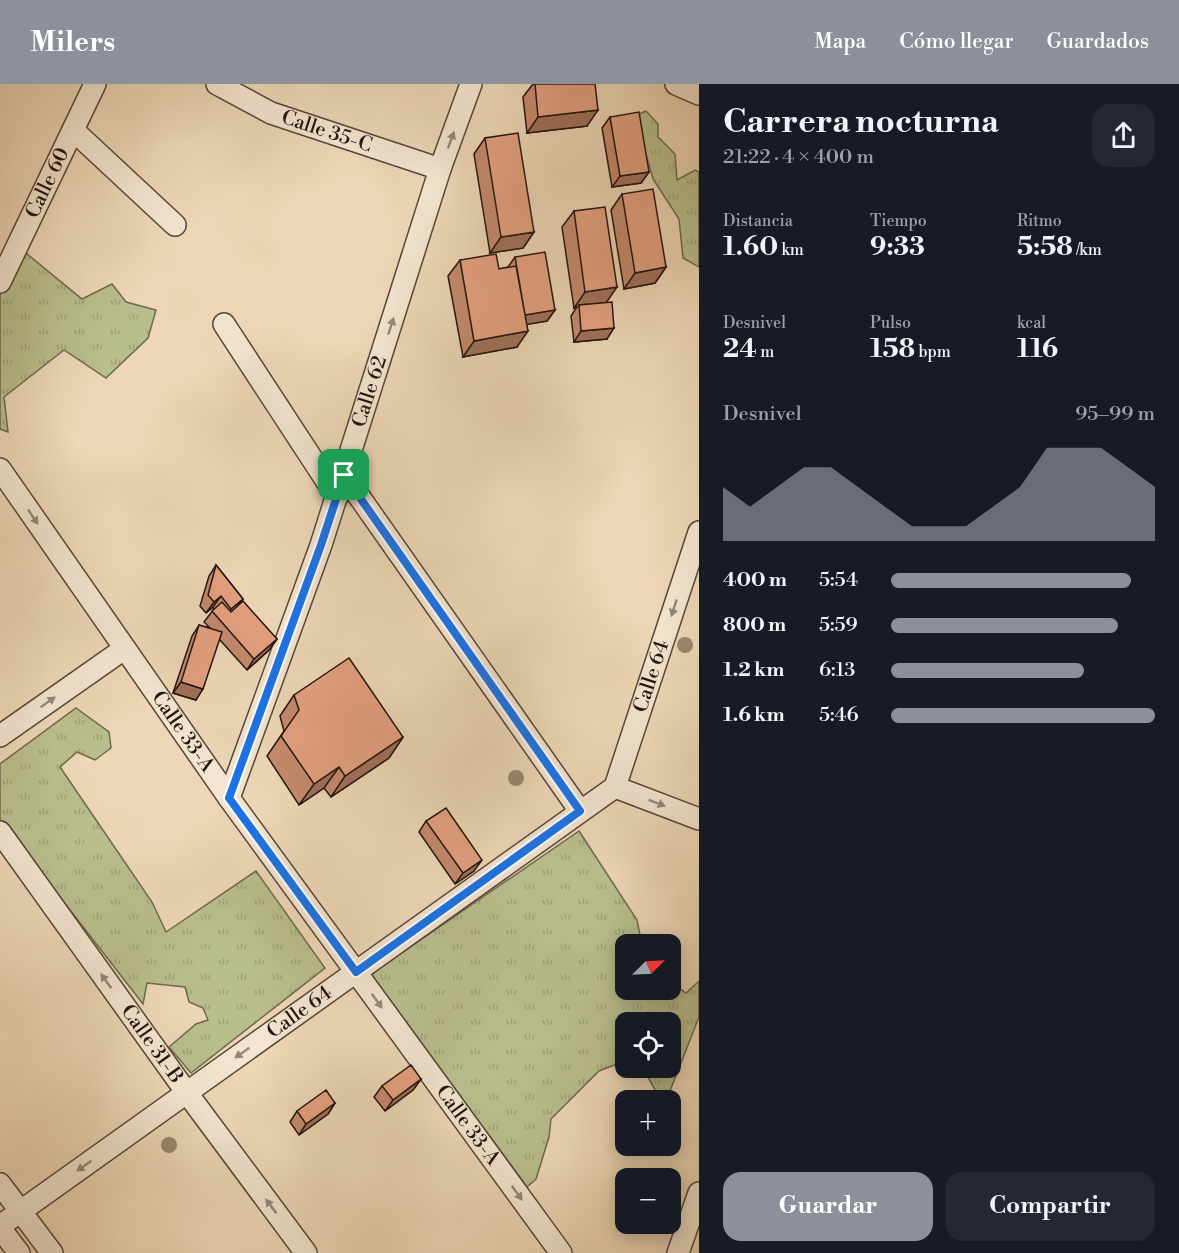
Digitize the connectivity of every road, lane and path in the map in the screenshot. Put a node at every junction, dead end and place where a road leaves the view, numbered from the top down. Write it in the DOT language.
graph roads {
  1 [pos="95,84"];
  2 [pos="217,84"];
  3 [pos="471,84"];
  4 [pos="676,84"];
  5 [pos="699,94"];
  6 [pos="73,130"];
  7 [pos="440,169"];
  8 [pos="175,225"];
  9 [pos="0,282"];
  10 [pos="224,324"];
  11 [pos="0,469"];
  12 [pos="344,475"];
  13 [pos="337,498"];
  14 [pos="699,532"];
  15 [pos="124,649"];
  16 [pos="0,736"];
  17 [pos="615,787"];
  18 [pos="229,798"];
  19 [pos="580,811"];
  20 [pos="699,819"];
  21 [pos="0,832"];
  22 [pos="356,972"];
  23 [pos="187,1093"];
  24 [pos="0,1184"];
  25 [pos="699,1193"];
  26 [pos="21,1211"];
  27 [pos="0,1227"];
  28 [pos="19,1253"];
  29 [pos="52,1253"];
  30 [pos="306,1253"];
  31 [pos="561,1253"];
  32 [pos="678,1253"];
  1 -- 6 [label="street, Calle 60"];
  2 -- 7 [label="street, Calle 35-C"];
  7 -- 3 [label="street, Calle 62, one-way"];
  4 -- 5 [label="street"];
  6 -- 8 [label="street"];
  6 -- 9 [label="street, Calle 60"];
  12 -- 7 [label="street, Calle 62, one-way"];
  10 -- 13 [label="street"];
  11 -- 15 [label="street, Calle 33-A, one-way"];
  12 -- 13 [label="street, Calle 62"];
  12 -- 19 [label="street"];
  13 -- 18 [label="street, Calle 62"];
  14 -- 17 [label="street, Calle 64, one-way"];
  16 -- 15 [label="street, one-way"];
  15 -- 18 [label="street, Calle 33-A"];
  17 -- 19 [label="street, Calle 64"];
  17 -- 20 [label="street, one-way"];
  18 -- 22 [label="street, Calle 33-A"];
  19 -- 22 [label="street, Calle 64"];
  23 -- 21 [label="street, Calle 31-B, one-way"];
  22 -- 23 [label="street, Calle 64, one-way"];
  22 -- 31 [label="street, Calle 33-A, one-way"];
  23 -- 26 [label="street, Calle 64, one-way"];
  30 -- 23 [label="street, Calle 31-B, one-way"];
  24 -- 26 [label="street"];
  25 -- 32 [label="street"];
  26 -- 27 [label="street, Calle 64"];
  26 -- 29 [label="street"];
  27 -- 28 [label="street"];
}
